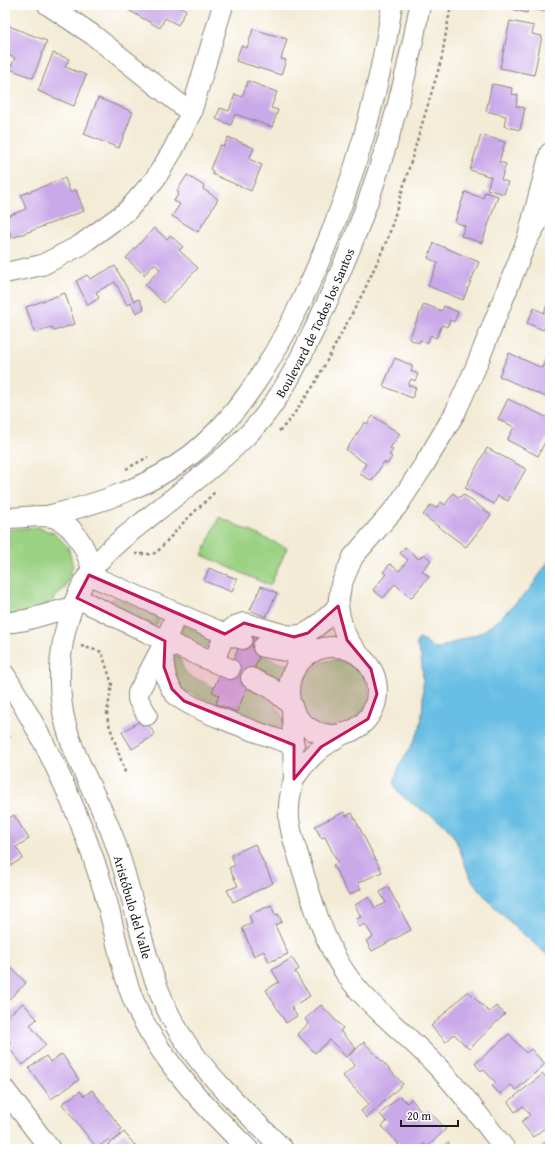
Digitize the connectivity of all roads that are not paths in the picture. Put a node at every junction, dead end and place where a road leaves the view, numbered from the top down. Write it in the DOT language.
graph roads {
  1 [pos="48,5"];
  2 [pos="223,5"];
  3 [pos="392,5"];
  4 [pos="420,5"];
  5 [pos="191,113"];
  6 [pos="550,153"];
  7 [pos="550,201"];
  8 [pos="527,240"];
  9 [pos="5,272"];
  10 [pos="47,516"];
  11 [pos="5,518"];
  12 [pos="90,572"];
  13 [pos="75,602"];
  14 [pos="338,606"];
  15 [pos="177,613"];
  16 [pos="5,623"];
  17 [pos="308,633"];
  18 [pos="234,636"];
  19 [pos="165,641"];
  20 [pos="263,647"];
  21 [pos="314,652"];
  22 [pos="363,658"];
  23 [pos="5,675"];
  24 [pos="251,678"];
  25 [pos="292,706"];
  26 [pos="147,716"];
  27 [pos="345,734"];
  28 [pos="294,745"];
  29 [pos="294,779"];
  30 [pos="5,1090"];
  31 [pos="50,1149"];
  32 [pos="248,1149"];
  33 [pos="283,1149"];
  34 [pos="506,1149"];
  1 -- 5 [label="street"];
  2 -- 5 [label="street"];
  3 -- 10 [label="street, Boulevard de Todos los Santos"];
  4 -- 12 [label="street, Boulevard de Todos los Santos"];
  5 -- 9 [label="street"];
  6 -- 8 [label="street"];
  7 -- 8 [label="street"];
  8 -- 14 [label="street"];
  10 -- 11 [label="street"];
  10 -- 12 [label="street"];
  12 -- 13 [label="street, Boulevard de Todos los Santos"];
  12 -- 15 [label="street"];
  13 -- 16 [label="street"];
  13 -- 19 [label="street"];
  13 -- 33 [label="street, Aristóbulo del Valle"];
  14 -- 17 [label="street"];
  14 -- 22 [label="street"];
  15 -- 18 [label="street"];
  15 -- 19 [label="street"];
  17 -- 18 [label="street"];
  17 -- 21 [label="street"];
  18 -- 19 [label="street"];
  19 -- 26 [label="street"];
  19 -- 28 [label="street"];
  20 -- 21 [label="street"];
  21 -- 22 [label="street"];
  21 -- 25 [label="street"];
  22 -- 27 [label="street"];
  23 -- 32 [label="street, Aristóbulo del Valle"];
  24 -- 25 [label="street"];
  25 -- 27 [label="street"];
  25 -- 28 [label="street"];
  27 -- 29 [label="street"];
  28 -- 29 [label="street"];
  29 -- 34 [label="street"];
  30 -- 31 [label="street"];
}
